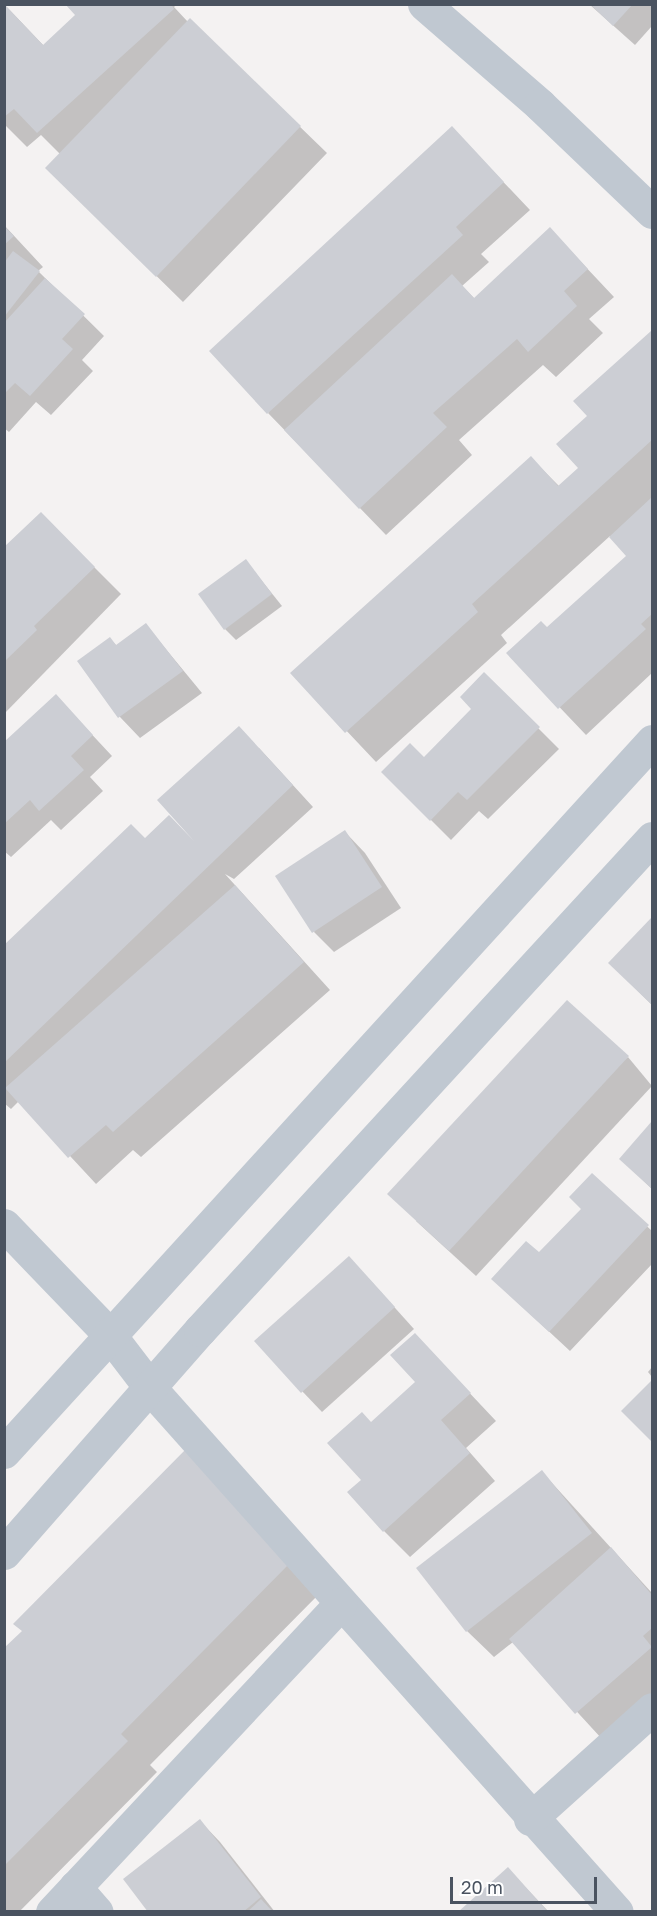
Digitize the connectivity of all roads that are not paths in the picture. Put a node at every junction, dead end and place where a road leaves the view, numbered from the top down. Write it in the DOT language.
graph roads {
  1 [pos="424,4"];
  2 [pos="652,212"];
  3 [pos="652,741"];
  4 [pos="652,838"];
  5 [pos="4,1225"];
  6 [pos="109,1334"];
  7 [pos="151,1389"];
  8 [pos="4,1452"];
  9 [pos="4,1553"];
  10 [pos="340,1604"];
  11 [pos="652,1709"];
  12 [pos="530,1819"];
  13 [pos="75,1887"];
  14 [pos="52,1911"];
  15 [pos="97,1911"];
  16 [pos="617,1911"];
  1 -- 2 [label="street"];
  3 -- 6 [label="street"];
  4 -- 7 [label="street"];
  5 -- 6 [label="street"];
  6 -- 7 [label="street"];
  6 -- 8 [label="street"];
  7 -- 9 [label="street"];
  7 -- 10 [label="street"];
  10 -- 12 [label="street"];
  10 -- 13 [label="street"];
  11 -- 12 [label="street"];
  12 -- 16 [label="street"];
  13 -- 14 [label="street"];
  13 -- 15 [label="street"];
}
